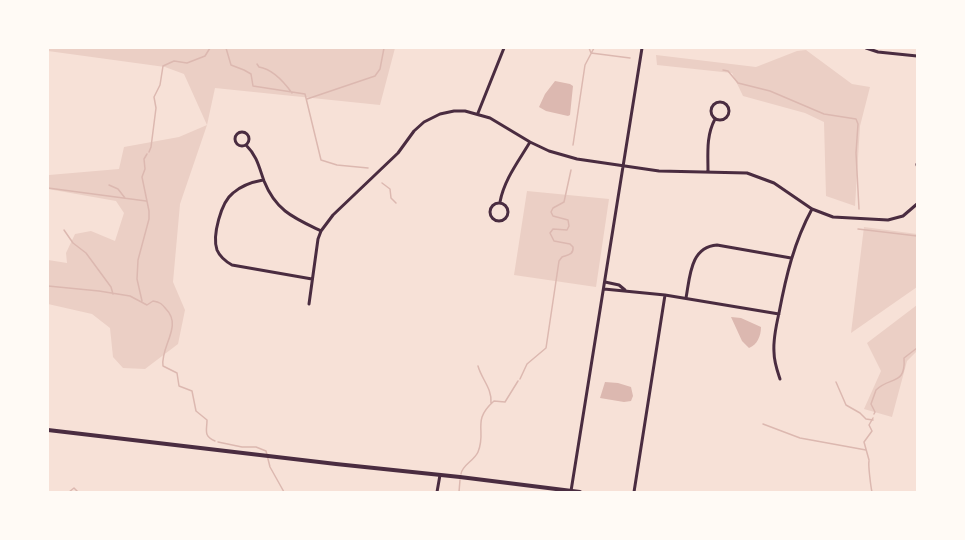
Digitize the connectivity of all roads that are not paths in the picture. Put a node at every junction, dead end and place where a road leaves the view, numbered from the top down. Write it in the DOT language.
graph roads {
  1 [pos="504,48"];
  2 [pos="642,48"];
  3 [pos="866,48"];
  4 [pos="917,56"];
  5 [pos="478,113"];
  6 [pos="714,119"];
  7 [pos="530,142"];
  8 [pos="246,145"];
  9 [pos="624,166"];
  10 [pos="708,172"];
  11 [pos="264,180"];
  12 [pos="500,202"];
  13 [pos="917,204"];
  14 [pos="812,209"];
  15 [pos="321,231"];
  16 [pos="791,258"];
  17 [pos="312,279"];
  18 [pos="605,282"];
  19 [pos="604,289"];
  20 [pos="625,290"];
  21 [pos="665,295"];
  22 [pos="686,298"];
  23 [pos="309,304"];
  24 [pos="779,314"];
  25 [pos="780,379"];
  26 [pos="48,430"];
  27 [pos="440,475"];
  28 [pos="571,491"];
  29 [pos="436,492"];
  30 [pos="580,492"];
  31 [pos="634,492"];
  1 -- 5 [label="street"];
  2 -- 9 [label="street"];
  3 -- 4 [label="street"];
  5 -- 7 [label="street"];
  5 -- 15 [label="street"];
  6 -- 6 [label="street"];
  6 -- 10 [label="street"];
  7 -- 9 [label="street"];
  7 -- 12 [label="street"];
  8 -- 8 [label="street"];
  8 -- 11 [label="street"];
  9 -- 10 [label="street"];
  9 -- 18 [label="street"];
  10 -- 14 [label="street"];
  11 -- 15 [label="street"];
  11 -- 17 [label="street"];
  12 -- 12 [label="street"];
  13 -- 14 [label="street"];
  14 -- 16 [label="street"];
  15 -- 17 [label="street"];
  16 -- 22 [label="street"];
  16 -- 24 [label="street"];
  17 -- 23 [label="street"];
  18 -- 19 [label="street"];
  18 -- 20 [label="street"];
  19 -- 20 [label="street"];
  19 -- 28 [label="street"];
  20 -- 21 [label="street"];
  21 -- 22 [label="street"];
  21 -- 31 [label="street"];
  22 -- 24 [label="street"];
  24 -- 25 [label="street"];
  26 -- 27 [label="street"];
  27 -- 28 [label="street"];
  27 -- 29 [label="street"];
  28 -- 30 [label="street"];
}
